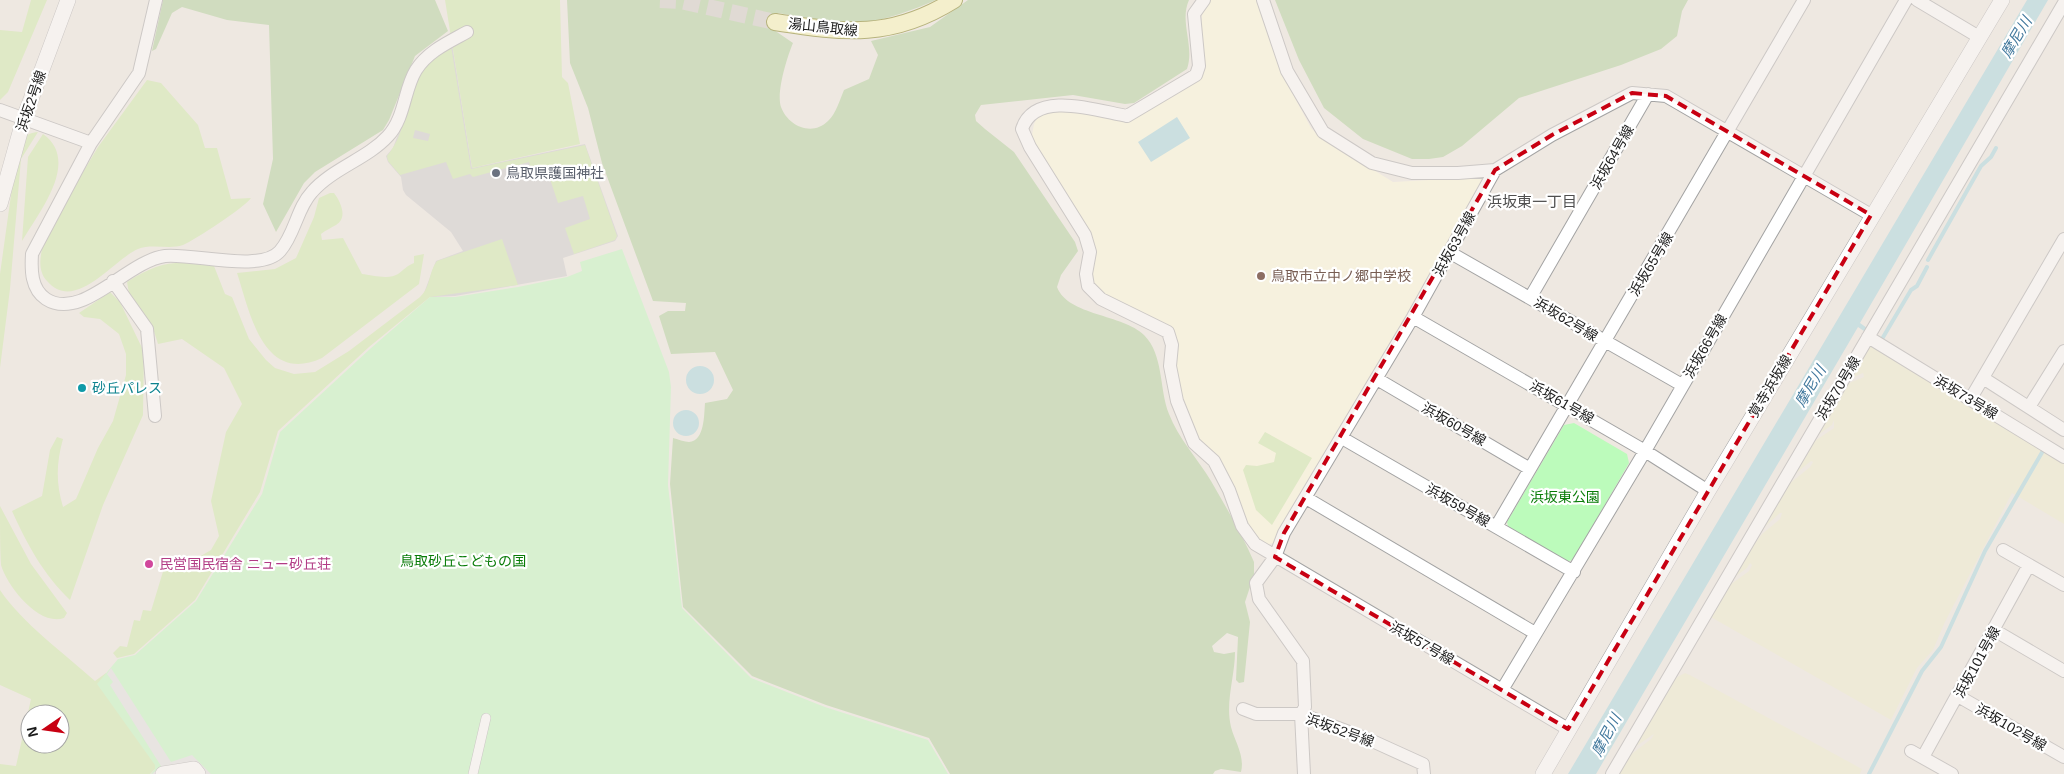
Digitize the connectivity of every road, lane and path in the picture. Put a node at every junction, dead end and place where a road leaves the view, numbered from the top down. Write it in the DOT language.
graph roads {
  1 [pos="68,0"];
  2 [pos="156,0"];
  3 [pos="954,0"];
  4 [pos="1204,0"];
  5 [pos="1263,0"];
  6 [pos="1804,0"];
  7 [pos="1906,0"];
  8 [pos="1917,0"];
  9 [pos="2002,0"];
  10 [pos="2064,3"];
  11 [pos="775,22"];
  12 [pos="467,32"];
  13 [pos="1979,37"];
  14 [pos="1648,94"];
  15 [pos="0,110"];
  16 [pos="24,118"];
  17 [pos="1730,131"];
  18 [pos="91,143"];
  19 [pos="1495,170"];
  20 [pos="1804,175"];
  21 [pos="0,204"];
  22 [pos="1871,215"];
  23 [pos="2064,239"];
  24 [pos="1449,252"];
  25 [pos="113,281"];
  26 [pos="1530,298"];
  27 [pos="1413,317"];
  28 [pos="1868,338"];
  29 [pos="1604,342"];
  30 [pos="2064,351"];
  31 [pos="1983,378"];
  32 [pos="1377,379"];
  33 [pos="1682,385"];
  34 [pos="1974,394"];
  35 [pos="1568,406"];
  36 [pos="2029,407"];
  37 [pos="155,416"];
  38 [pos="2064,430"];
  39 [pos="1342,438"];
  40 [pos="1645,450"];
  41 [pos="2064,457"];
  42 [pos="1530,469"];
  43 [pos="1708,491"];
  44 [pos="1306,498"];
  45 [pos="1496,527"];
  46 [pos="2003,550"];
  47 [pos="1275,558"];
  48 [pos="2029,565"];
  49 [pos="1574,572"];
  50 [pos="2064,585"];
  51 [pos="1994,630"];
  52 [pos="1536,633"];
  53 [pos="2064,671"];
  54 [pos="1502,690"];
  55 [pos="1958,696"];
  56 [pos="1243,709"];
  57 [pos="1301,714"];
  58 [pos="486,718"];
  59 [pos="1568,729"];
  60 [pos="1911,751"];
  61 [pos="2064,757"];
  62 [pos="1924,758"];
  63 [pos="163,774"];
  64 [pos="198,774"];
  65 [pos="473,774"];
  66 [pos="1304,774"];
  67 [pos="1424,774"];
  68 [pos="1543,774"];
  69 [pos="1612,774"];
  70 [pos="1952,774"];
  1 -- 16 [label="street, 浜坂2号線"];
  2 -- 18 [label="street"];
  3 -- 11 [label="main road, 湯山鳥取線"];
  4 -- 47 [label="street, 浜坂57号線"];
  5 -- 19 [label="street"];
  6 -- 17 [label="street, 浜坂65号線"];
  7 -- 20 [label="street, 浜坂66号線"];
  8 -- 13 [label="street"];
  9 -- 13 [label="street, 覚寺浜坂線"];
  10 -- 28 [label="street, 浜坂70号線"];
  12 -- 25 [label="street"];
  13 -- 22 [label="street, 覚寺浜坂線"];
  14 -- 17 [label="street, 浜坂63号線"];
  14 -- 19 [label="street, 浜坂63号線"];
  14 -- 26 [label="street, 浜坂64号線"];
  15 -- 16 [label="street"];
  16 -- 18 [label="street"];
  16 -- 21 [label="street, 浜坂2号線"];
  17 -- 20 [label="street, 浜坂63号線"];
  17 -- 29 [label="street, 浜坂65号線"];
  18 -- 25 [label="street"];
  19 -- 24 [label="street, 浜坂63号線"];
  20 -- 22 [label="street, 浜坂63号線"];
  20 -- 33 [label="street, 浜坂66号線"];
  22 -- 43 [label="street, 覚寺浜坂線"];
  23 -- 31 [label="street"];
  24 -- 26 [label="street, 浜坂62号線"];
  24 -- 27 [label="street, 浜坂63号線"];
  25 -- 37 [label="street"];
  26 -- 29 [label="street, 浜坂62号線"];
  27 -- 32 [label="street, 浜坂63号線"];
  27 -- 35 [label="street, 浜坂61号線"];
  28 -- 41 [label="street, 浜坂73号線"];
  28 -- 69 [label="street, 浜坂70号線"];
  29 -- 33 [label="street, 浜坂62号線"];
  29 -- 35 [label="street, 浜坂65号線"];
  30 -- 36 [label="street"];
  31 -- 34 [label="street"];
  31 -- 36 [label="street"];
  32 -- 39 [label="street, 浜坂63号線"];
  32 -- 42 [label="street, 浜坂60号線"];
  33 -- 40 [label="street, 浜坂66号線"];
  35 -- 40 [label="street, 浜坂61号線"];
  35 -- 42 [label="street, 浜坂65号線"];
  36 -- 38 [label="street"];
  39 -- 44 [label="street, 浜坂63号線"];
  39 -- 45 [label="street, 浜坂59号線"];
  40 -- 43 [label="street, 浜坂61号線"];
  40 -- 49 [label="street, 浜坂66号線"];
  42 -- 45 [label="street, 浜坂65号線"];
  43 -- 59 [label="street, 覚寺浜坂線"];
  44 -- 47 [label="street, 浜坂63号線"];
  44 -- 52 [label="street"];
  45 -- 49 [label="street, 浜坂59号線"];
  46 -- 48 [label="street"];
  47 -- 54 [label="street, 浜坂57号線"];
  47 -- 57 [label="street, 浜坂63号線"];
  48 -- 50 [label="street"];
  48 -- 51 [label="street, 浜坂101号線"];
  49 -- 52 [label="street, 浜坂66号線"];
  51 -- 53 [label="street"];
  51 -- 55 [label="street, 浜坂101号線"];
  52 -- 54 [label="street, 浜坂66号線"];
  54 -- 59 [label="street, 浜坂57号線"];
  55 -- 61 [label="street, 浜坂102号線"];
  55 -- 62 [label="street, 浜坂101号線"];
  56 -- 57 [label="street"];
  57 -- 66 [label="street, 浜坂52号線"];
  57 -- 67 [label="street, 浜坂52号線"];
  58 -- 65 [label="street"];
  59 -- 68 [label="street, 覚寺浜坂線"];
  60 -- 62 [label="street"];
  62 -- 70 [label="street"];
  63 -- 64 [label="street"];
}
